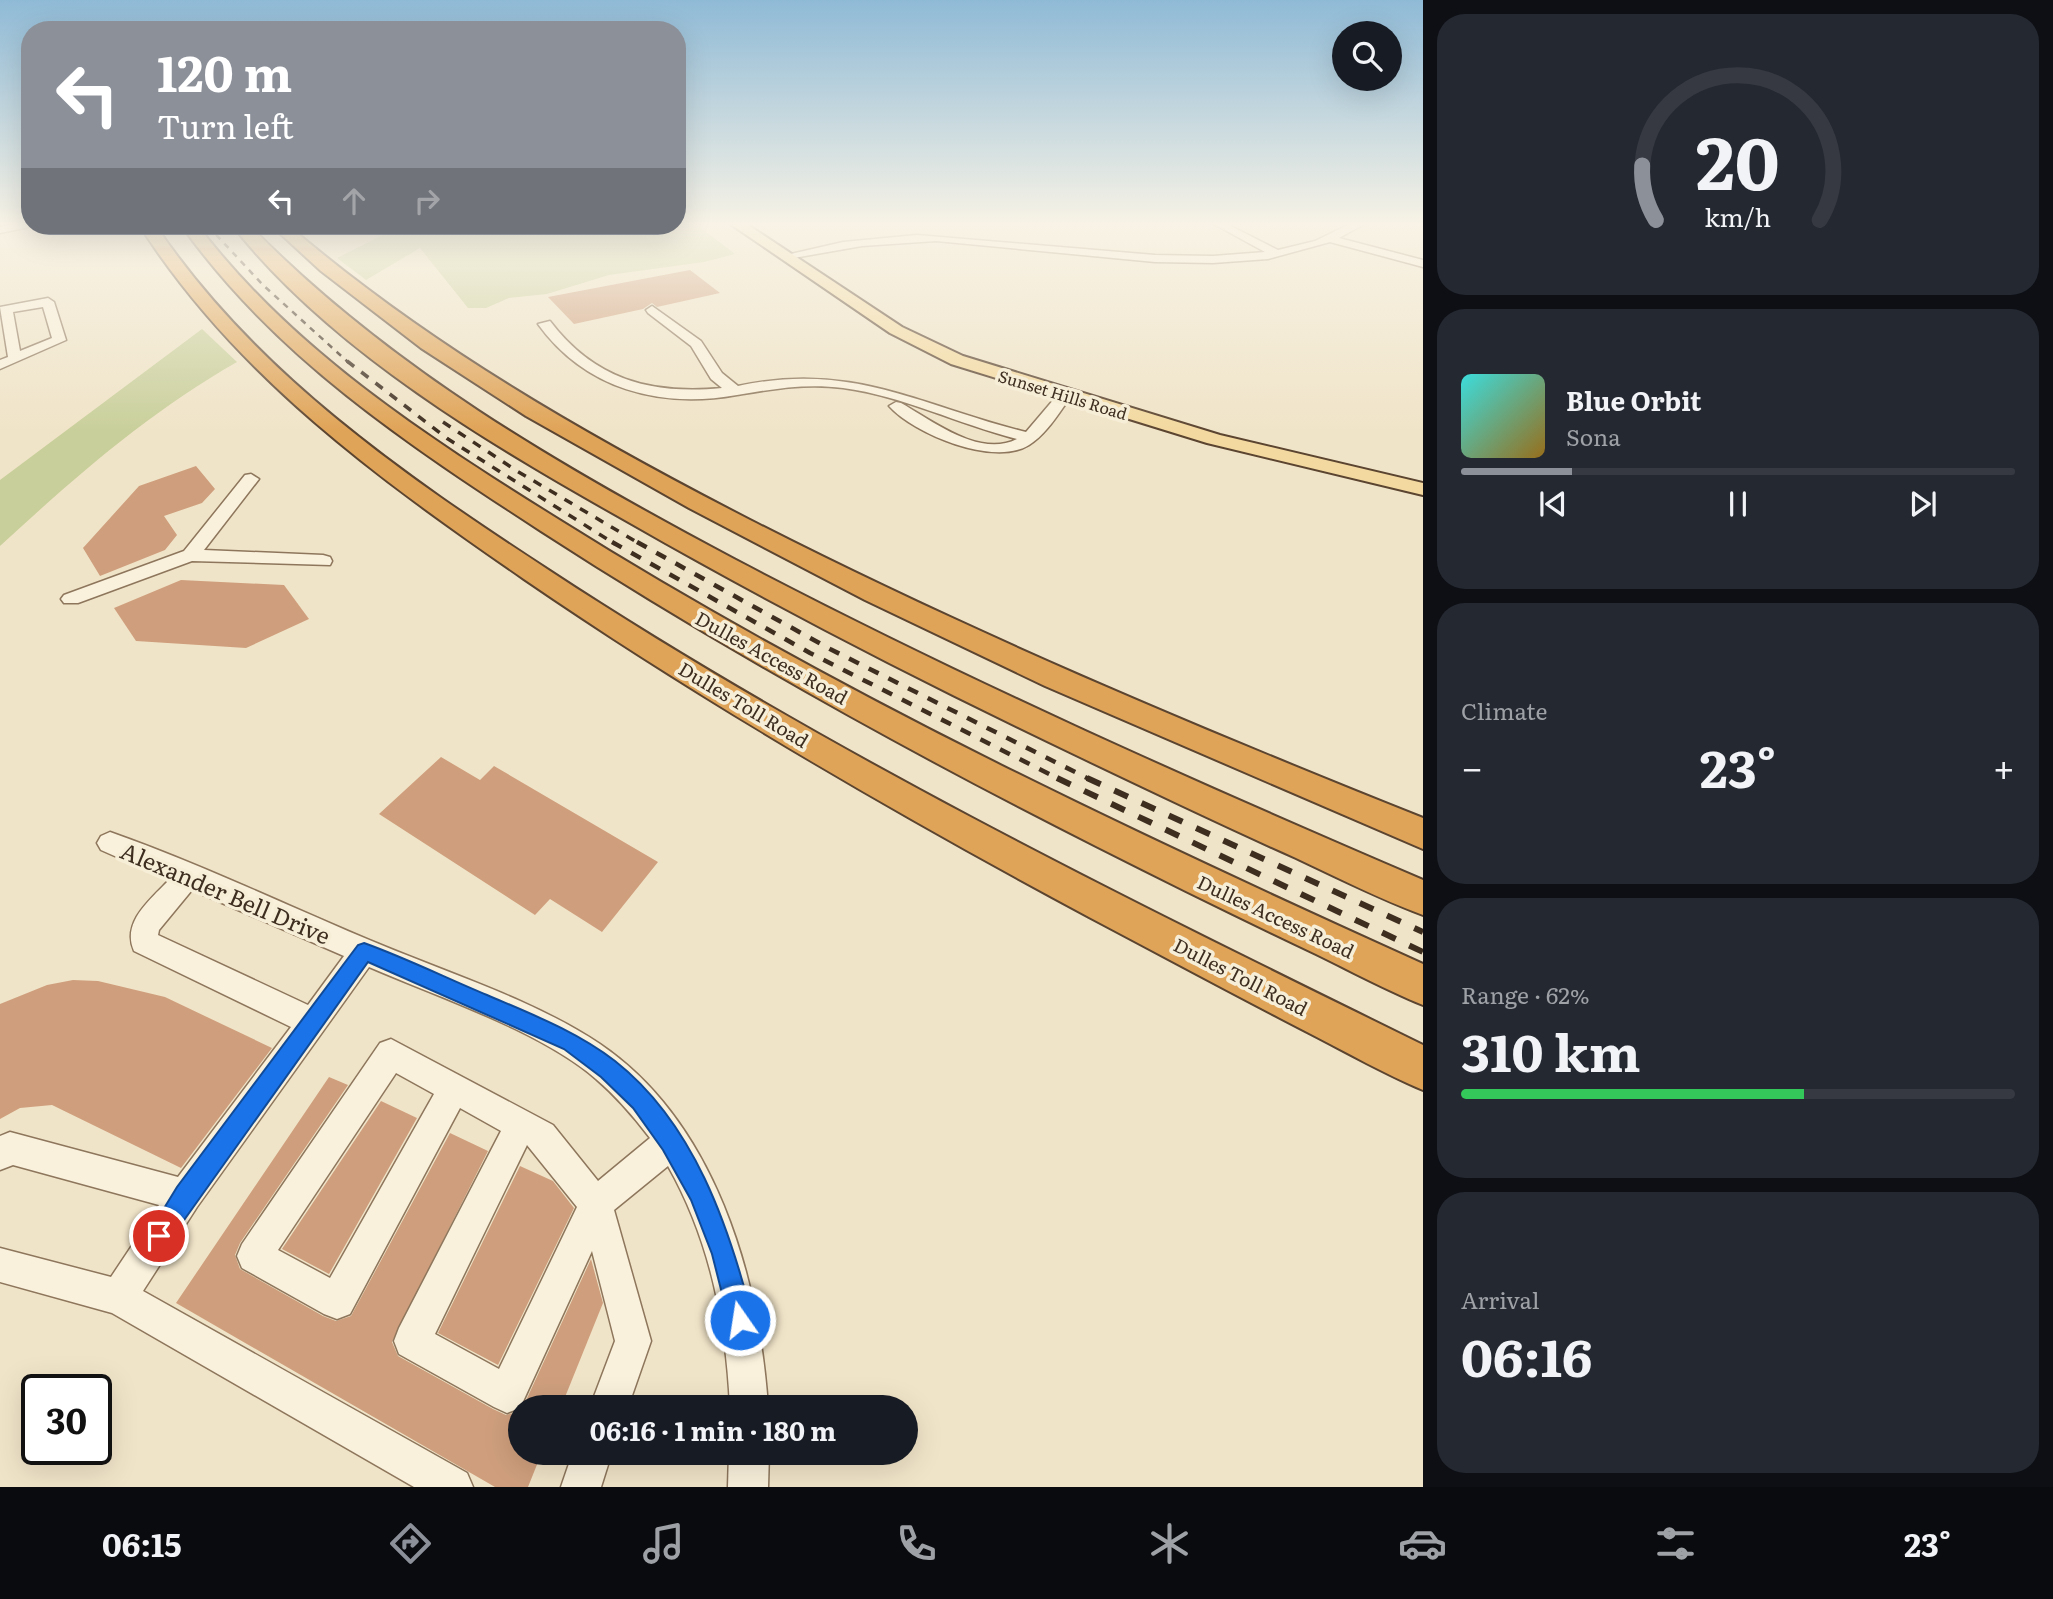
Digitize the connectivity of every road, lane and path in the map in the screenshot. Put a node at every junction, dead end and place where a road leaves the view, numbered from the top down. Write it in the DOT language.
graph roads {
  1 [pos="198,292"];
  2 [pos="245,292"];
  3 [pos="307,292"];
  4 [pos="356,292"];
  5 [pos="841,292"];
  6 [pos="3,310"];
  7 [pos="652,310"];
  8 [pos="545,324"];
  9 [pos="15,359"];
  10 [pos="0,365"];
  11 [pos="736,391"];
  12 [pos="1065,395"];
  13 [pos="251,479"];
  14 [pos="1423,489"];
  15 [pos="190,555"];
  16 [pos="323,561"];
  17 [pos="71,599"];
  18 [pos="1423,834"];
  19 [pos="110,843"];
  20 [pos="188,876"];
  21 [pos="1423,898"];
  22 [pos="364,951"];
  23 [pos="1423,985"];
  24 [pos="312,1022"];
  25 [pos="1423,1068"];
  26 [pos="454,1088"];
  27 [pos="521,1124"];
  28 [pos="671,1142"];
  29 [pos="0,1154"];
  30 [pos="185,1195"];
  31 [pos="596,1204"];
  32 [pos="0,1265"];
  33 [pos="119,1297"];
  34 [pos="614,1395"];
  35 [pos="748,1395"];
  36 [pos="589,1465"];
  37 [pos="749,1465"];
  38 [pos="453,1487"];
  39 [pos="581,1487"];
  40 [pos="748,1487"];
  1 -- 25 [label="highway, Dulles Toll Road"];
  2 -- 23 [label="highway, Dulles Access Road"];
  3 -- 21 [label="highway"];
  4 -- 18 [label="highway"];
  5 -- 12 [label="main road, Sunset Hills Road"];
  6 -- 9 [label="street"];
  6 -- 9 [label="street"];
  7 -- 11 [label="street"];
  8 -- 11 [label="street"];
  9 -- 10 [label="street"];
  11 -- 12 [label="street"];
  12 -- 14 [label="main road, Sunset Hills Road"];
  13 -- 15 [label="street"];
  15 -- 16 [label="street"];
  15 -- 17 [label="street"];
  19 -- 20 [label="street, Alexander Bell Drive"];
  20 -- 22 [label="street, Alexander Bell Drive"];
  20 -- 24 [label="street"];
  22 -- 24 [label="street"];
  22 -- 28 [label="street, Alexander Bell Drive"];
  24 -- 30 [label="street"];
  26 -- 26 [label="street"];
  26 -- 27 [label="street"];
  27 -- 31 [label="street"];
  27 -- 31 [label="street"];
  28 -- 31 [label="street"];
  28 -- 35 [label="street, Alexander Bell Drive"];
  29 -- 30 [label="lane"];
  30 -- 33 [label="lane"];
  31 -- 34 [label="street"];
  32 -- 33 [label="street"];
  33 -- 38 [label="street"];
  36 -- 39 [label="street"];
  37 -- 40 [label="street"];
}
